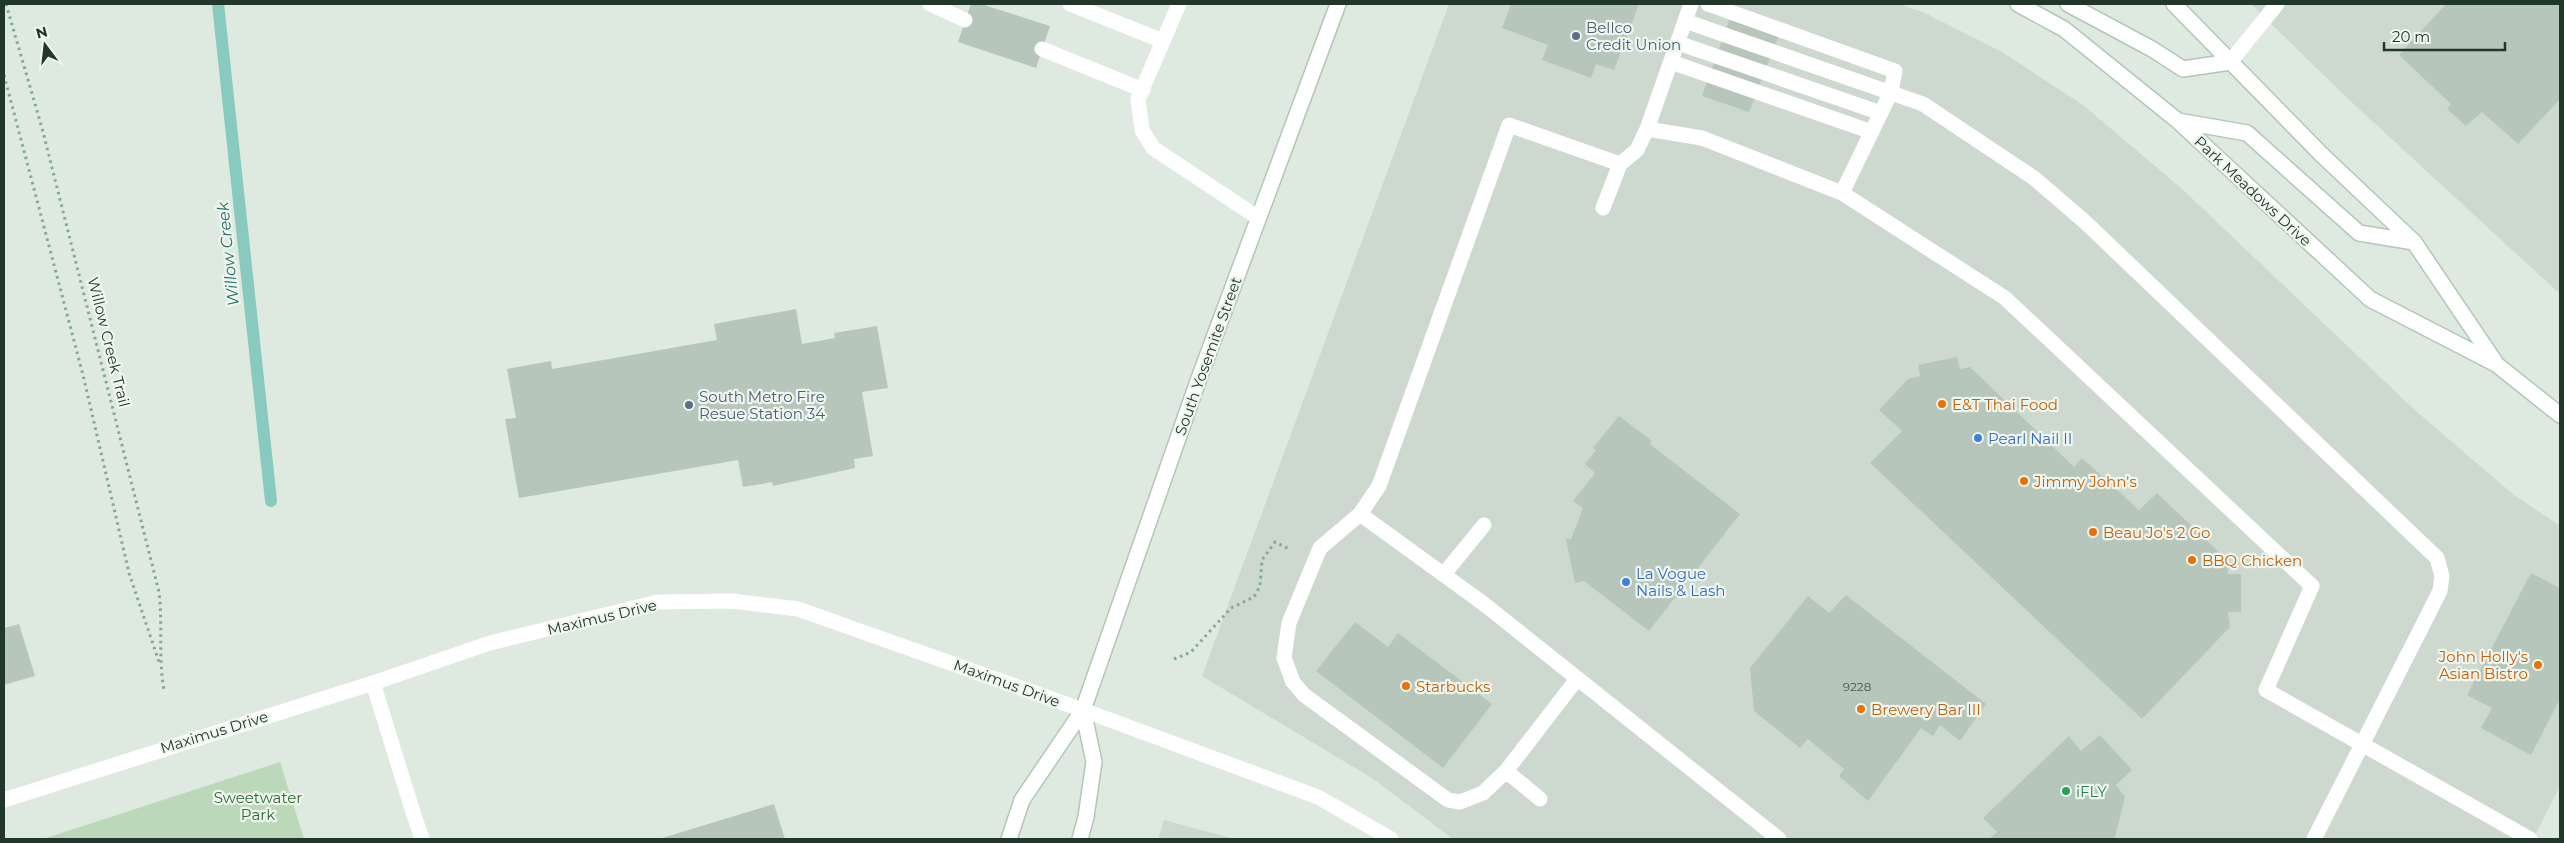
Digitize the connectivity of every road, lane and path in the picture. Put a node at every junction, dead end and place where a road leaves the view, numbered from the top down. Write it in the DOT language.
graph roads {
  1 [pos="6,4"];
  2 [pos="930,4"];
  3 [pos="1070,4"];
  4 [pos="1179,4"];
  5 [pos="1338,4"];
  6 [pos="1691,4"];
  7 [pos="1708,4"];
  8 [pos="2018,4"];
  9 [pos="2068,4"];
  10 [pos="2174,4"];
  11 [pos="2277,4"];
  12 [pos="965,20"];
  13 [pos="1685,21"];
  14 [pos="1163,41"];
  15 [pos="1678,43"];
  16 [pos="1042,49"];
  17 [pos="1671,62"];
  18 [pos="2230,62"];
  19 [pos="4,75"];
  20 [pos="1143,90"];
  21 [pos="1891,92"];
  22 [pos="1881,113"];
  23 [pos="2178,121"];
  24 [pos="1647,128"];
  25 [pos="1872,132"];
  26 [pos="1620,164"];
  27 [pos="1842,194"];
  28 [pos="1603,208"];
  29 [pos="1258,217"];
  30 [pos="2414,242"];
  31 [pos="2496,364"];
  32 [pos="2560,415"];
  33 [pos="1360,514"];
  34 [pos="1484,525"];
  35 [pos="1316,559"];
  36 [pos="1444,574"];
  37 [pos="1174,659"];
  38 [pos="160,666"];
  39 [pos="1577,679"];
  40 [pos="373,683"];
  41 [pos="164,690"];
  42 [pos="1083,710"];
  43 [pos="2362,745"];
  44 [pos="1506,771"];
  45 [pos="4,800"];
  46 [pos="1540,800"];
  47 [pos="422,839"];
  48 [pos="1009,839"];
  49 [pos="1080,839"];
  50 [pos="1391,839"];
  51 [pos="1779,839"];
  52 [pos="2314,839"];
  53 [pos="2530,839"];
  1 -- 38 [label="path, Willow Creek Trail"];
  2 -- 12 [label="main road"];
  3 -- 14 [label="main road"];
  4 -- 14 [label="main road"];
  5 -- 29 [label="main road, South Yosemite Street"];
  6 -- 13 [label="main road"];
  7 -- 21 [label="main road"];
  8 -- 23 [label="main road, Park Meadows Drive"];
  9 -- 18 [label="main road"];
  10 -- 18 [label="main road, Park Meadows Drive"];
  11 -- 18 [label="main road"];
  13 -- 15 [label="main road"];
  13 -- 21 [label="main road"];
  14 -- 20 [label="main road"];
  15 -- 17 [label="main road"];
  15 -- 22 [label="main road"];
  16 -- 20 [label="main road"];
  17 -- 24 [label="main road"];
  17 -- 25 [label="main road"];
  18 -- 30 [label="main road, Park Meadows Drive"];
  19 -- 38 [label="path"];
  20 -- 29 [label="main road"];
  21 -- 22 [label="main road"];
  21 -- 43 [label="main road"];
  22 -- 25 [label="main road"];
  23 -- 30 [label="main road"];
  23 -- 31 [label="main road, Park Meadows Drive"];
  24 -- 26 [label="main road"];
  24 -- 27 [label="main road"];
  25 -- 27 [label="main road"];
  26 -- 28 [label="main road"];
  26 -- 33 [label="main road"];
  27 -- 43 [label="main road"];
  29 -- 42 [label="main road, South Yosemite Street"];
  30 -- 31 [label="main road, Park Meadows Drive"];
  31 -- 32 [label="main road, Park Meadows Drive"];
  33 -- 35 [label="main road"];
  33 -- 36 [label="main road"];
  34 -- 36 [label="main road"];
  35 -- 37 [label="path"];
  35 -- 44 [label="main road"];
  36 -- 39 [label="main road"];
  38 -- 41 [label="path, Willow Creek Trail"];
  39 -- 44 [label="main road"];
  39 -- 51 [label="main road"];
  40 -- 42 [label="main road, Maximus Drive"];
  40 -- 45 [label="main road, Maximus Drive"];
  40 -- 47 [label="main road"];
  42 -- 48 [label="main road, South Yosemite Street"];
  42 -- 49 [label="main road"];
  42 -- 50 [label="main road, Maximus Drive"];
  43 -- 52 [label="main road"];
  43 -- 53 [label="main road"];
  44 -- 46 [label="main road"];
}
